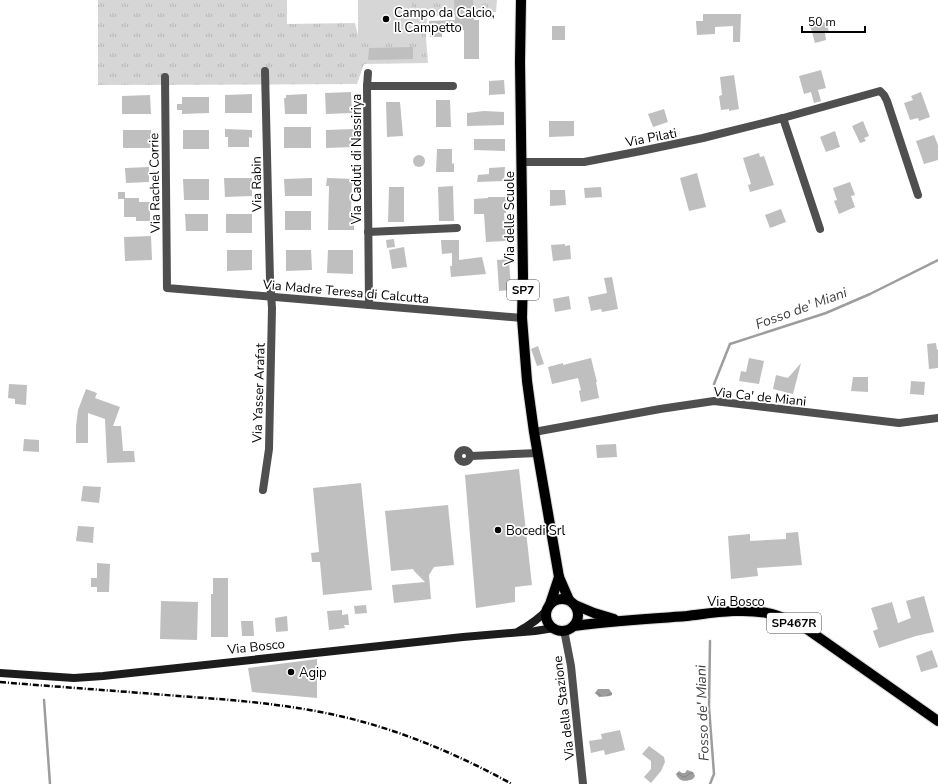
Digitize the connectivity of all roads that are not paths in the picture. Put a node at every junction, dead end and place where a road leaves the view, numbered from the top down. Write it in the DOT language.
graph roads {
  1 [pos="521,0"];
  2 [pos="265,71"];
  3 [pos="368,73"];
  4 [pos="165,77"];
  5 [pos="367,86"];
  6 [pos="453,86"];
  7 [pos="783,118"];
  8 [pos="522,162"];
  9 [pos="918,195"];
  10 [pos="457,228"];
  11 [pos="820,229"];
  12 [pos="368,232"];
  13 [pos="167,288"];
  14 [pos="272,297"];
  15 [pos="369,305"];
  16 [pos="522,318"];
  17 [pos="938,418"];
  18 [pos="534,432"];
  19 [pos="538,453"];
  20 [pos="471,456"];
  21 [pos="263,490"];
  22 [pos="559,576"];
  23 [pos="572,603"];
  24 [pos="549,607"];
  25 [pos="622,620"];
  26 [pos="574,626"];
  27 [pos="554,628"];
  28 [pos="564,630"];
  29 [pos="514,633"];
  30 [pos="0,673"];
  31 [pos="938,721"];
  32 [pos="583,784"];
  1 -- 8 [label="main road, Via delle Scuole / SP7"];
  2 -- 14 [label="street, Via Rabin"];
  3 -- 5 [label="street, Via Caduti di Nassiriya"];
  4 -- 13 [label="street, Via Rachel Corrie"];
  5 -- 6 [label="street, Via Caduti di Nassiriya"];
  5 -- 12 [label="street, Via Caduti di Nassiriya"];
  7 -- 8 [label="street, Via Pilati"];
  7 -- 9 [label="street, Via Pilati"];
  7 -- 11 [label="street"];
  8 -- 16 [label="main road, Via delle Scuole / SP7"];
  10 -- 12 [label="street, Via Caduti di Nassiriya"];
  12 -- 15 [label="street, Via Caduti di Nassiriya"];
  13 -- 14 [label="street, Via Madre Teresa di Calcutta"];
  14 -- 15 [label="street, Via Madre Teresa di Calcutta"];
  14 -- 21 [label="street, Via Yasser Arafat"];
  15 -- 16 [label="street, Via Madre Teresa di Calcutta"];
  16 -- 18 [label="main road, Via delle Scuole / SP7"];
  17 -- 18 [label="street, Via Ca' de Miani"];
  18 -- 19 [label="main road, Via delle Scuole / SP7"];
  19 -- 20 [label="street"];
  19 -- 22 [label="main road, Via delle Scuole / SP7"];
  22 -- 23 [label="main road, Via delle Scuole / SP7"];
  22 -- 24 [label="main road, Via delle Scuole / SP7"];
  23 -- 24 [label="main road"];
  23 -- 25 [label="main road, Via Bosco / SP467R"];
  23 -- 26 [label="main road"];
  24 -- 27 [label="main road"];
  24 -- 29 [label="main road, Via Bosco"];
  25 -- 26 [label="main road, Via Bosco / SP467R"];
  25 -- 31 [label="main road, Via Bosco / SP467R"];
  26 -- 28 [label="main road, Via Bosco / SP467R"];
  27 -- 28 [label="main road, Via Bosco"];
  27 -- 29 [label="main road, Via Bosco"];
  28 -- 32 [label="street, Via della Stazione"];
  29 -- 30 [label="main road, Via Bosco"];
}
